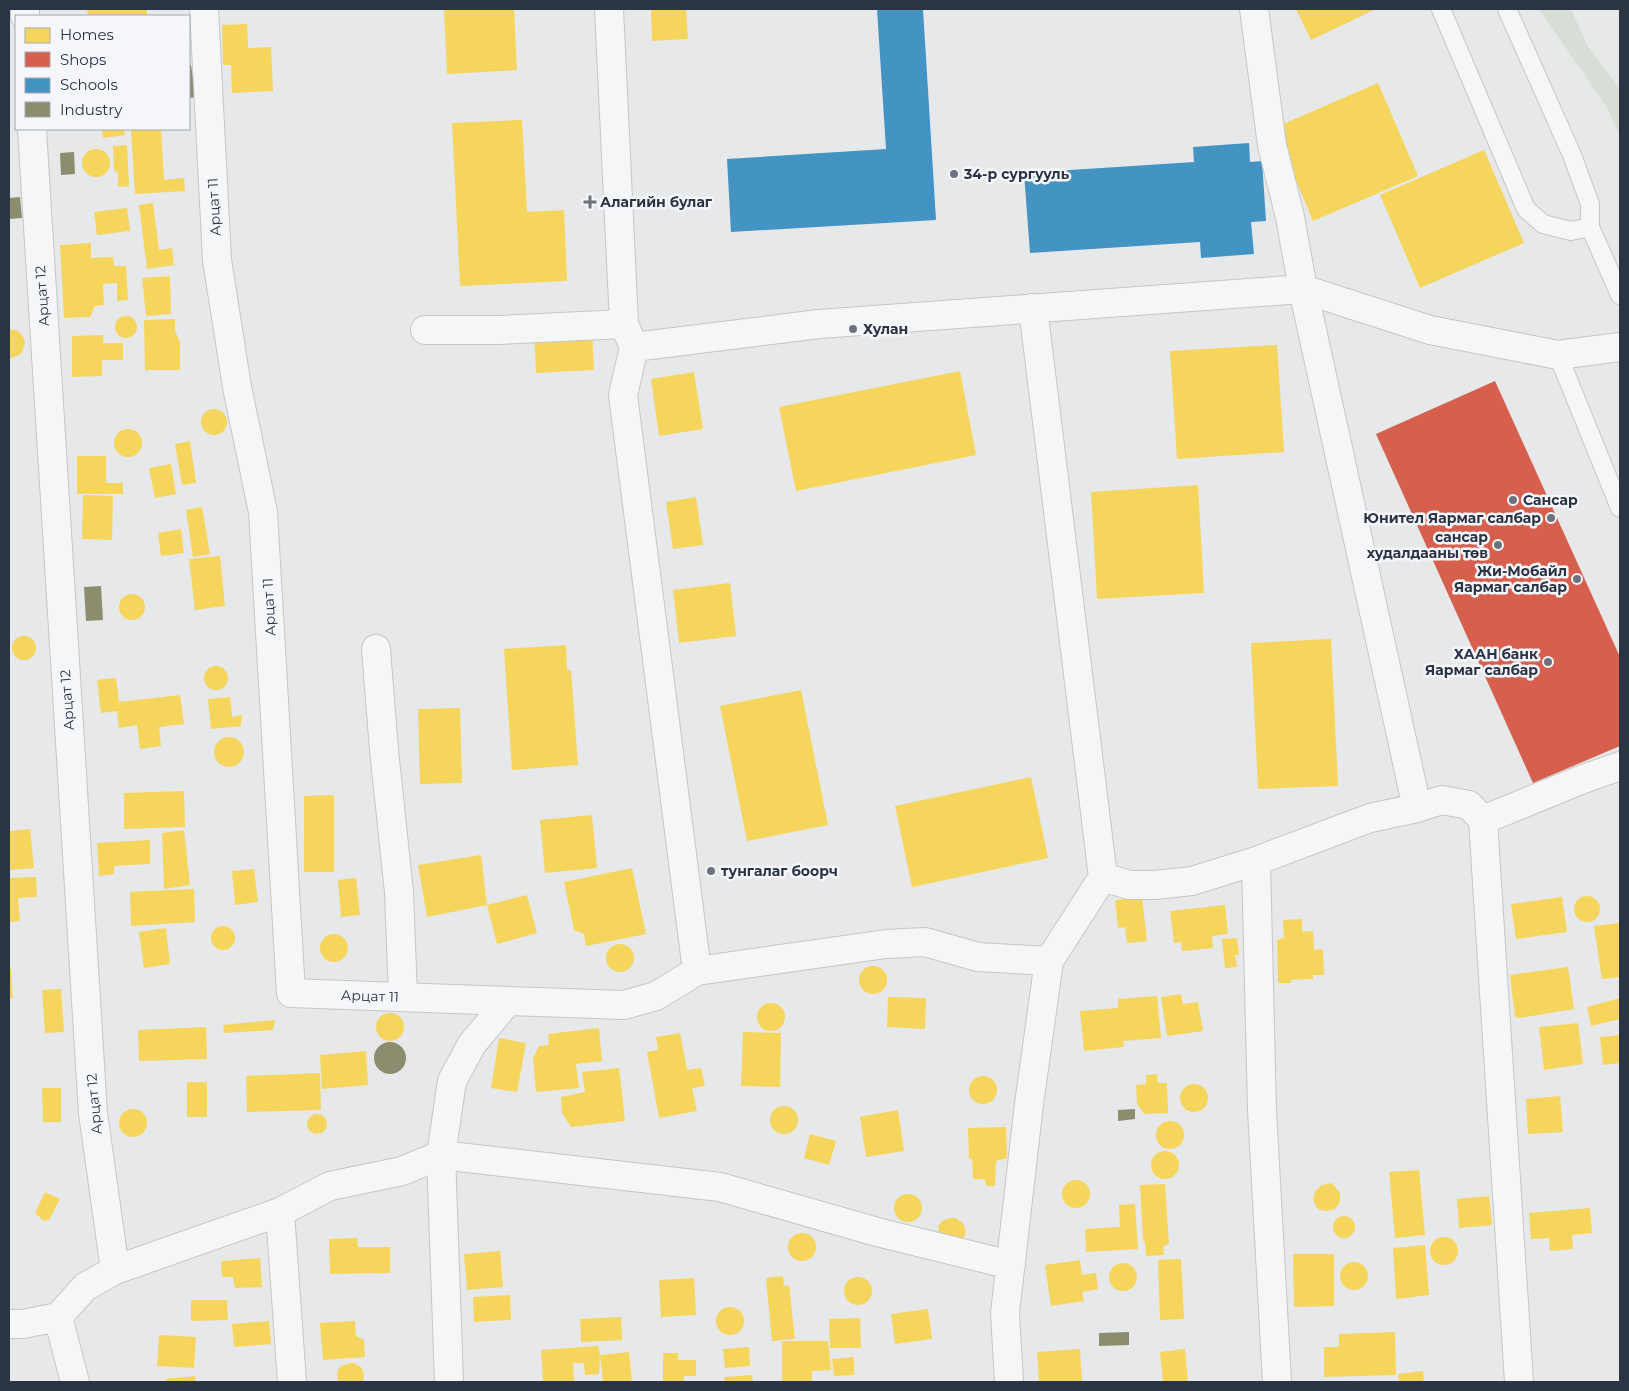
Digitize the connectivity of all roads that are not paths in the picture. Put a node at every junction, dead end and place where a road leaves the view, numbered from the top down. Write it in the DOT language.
graph roads {
  1 [pos="204,9"];
  2 [pos="609,9"];
  3 [pos="1254,9"];
  4 [pos="1441,9"];
  5 [pos="1507,9"];
  6 [pos="32,130"];
  7 [pos="1590,227"];
  8 [pos="1303,290"];
  9 [pos="1620,295"];
  10 [pos="1033,308"];
  11 [pos="425,330"];
  12 [pos="629,335"];
  13 [pos="1620,347"];
  14 [pos="1558,355"];
  15 [pos="1620,508"];
  16 [pos="376,649"];
  17 [pos="1620,766"];
  18 [pos="1416,808"];
  19 [pos="1483,820"];
  20 [pos="1256,861"];
  21 [pos="1103,877"];
  22 [pos="1049,961"];
  23 [pos="697,971"];
  24 [pos="404,997"];
  25 [pos="508,1001"];
  26 [pos="441,1155"];
  27 [pos="280,1212"];
  28 [pos="1011,1265"];
  29 [pos="115,1270"];
  30 [pos="58,1317"];
  31 [pos="9,1324"];
  32 [pos="75,1382"];
  33 [pos="292,1382"];
  34 [pos="449,1382"];
  35 [pos="1009,1382"];
  36 [pos="1277,1382"];
  37 [pos="1519,1382"];
  1 -- 24 [label="street, Арцат 11"];
  2 -- 12 [label="street"];
  3 -- 8 [label="street"];
  4 -- 7 [label="lane"];
  5 -- 7 [label="lane"];
  6 -- 29 [label="street, Арцат 12"];
  7 -- 9 [label="lane"];
  8 -- 10 [label="street"];
  8 -- 14 [label="street"];
  8 -- 18 [label="street"];
  10 -- 12 [label="street"];
  10 -- 21 [label="street"];
  11 -- 12 [label="street"];
  12 -- 23 [label="street"];
  13 -- 14 [label="street"];
  14 -- 15 [label="lane"];
  16 -- 24 [label="street"];
  17 -- 19 [label="street"];
  18 -- 19 [label="street"];
  18 -- 20 [label="street"];
  19 -- 37 [label="street"];
  20 -- 21 [label="street"];
  20 -- 36 [label="street"];
  21 -- 22 [label="street"];
  22 -- 23 [label="street"];
  22 -- 28 [label="street"];
  23 -- 25 [label="street, Арцат 11"];
  24 -- 25 [label="street, Арцат 11"];
  25 -- 26 [label="street"];
  26 -- 27 [label="street"];
  26 -- 28 [label="street"];
  26 -- 34 [label="street"];
  27 -- 29 [label="street"];
  27 -- 33 [label="street"];
  28 -- 35 [label="street"];
  29 -- 30 [label="street"];
  30 -- 31 [label="street"];
  30 -- 32 [label="street"];
}
